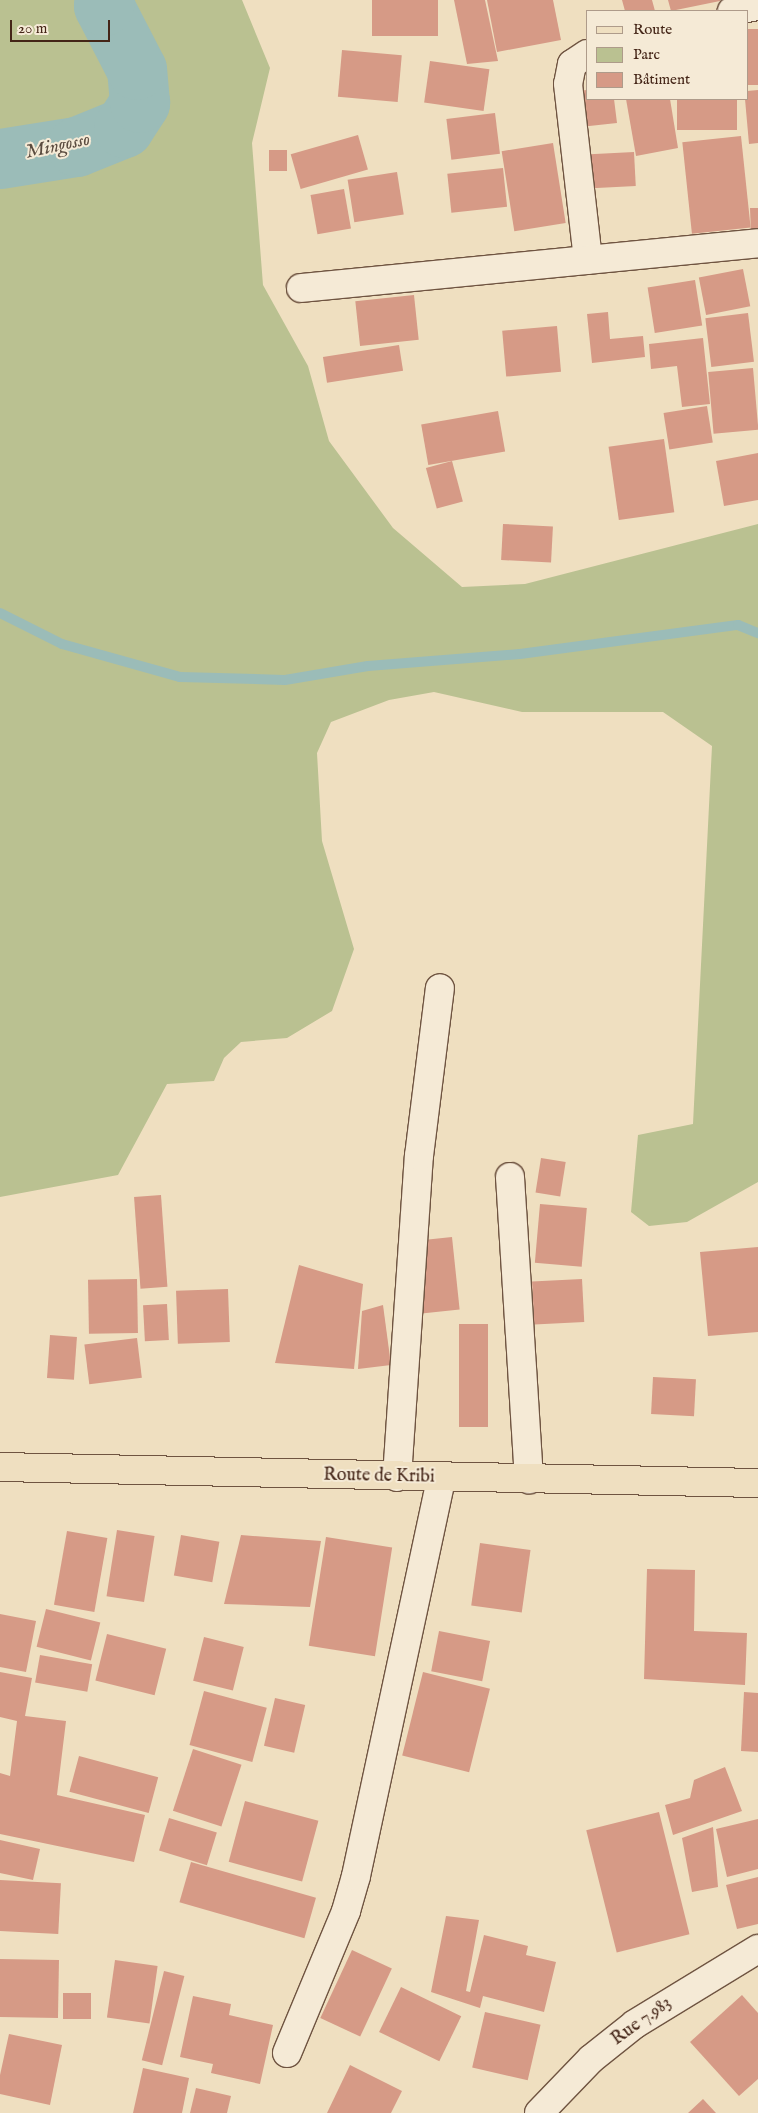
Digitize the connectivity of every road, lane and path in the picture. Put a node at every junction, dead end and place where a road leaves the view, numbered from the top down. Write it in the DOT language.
graph roads {
  1 [pos="758,6"];
  2 [pos="737,10"];
  3 [pos="586,55"];
  4 [pos="758,243"];
  5 [pos="588,260"];
  6 [pos="301,288"];
  7 [pos="440,988"];
  8 [pos="510,1177"];
  9 [pos="0,1467"];
  10 [pos="397,1477"];
  11 [pos="441,1478"];
  12 [pos="529,1479"];
  13 [pos="758,1483"];
  14 [pos="758,1948"];
  15 [pos="287,2053"];
  16 [pos="538,2113"];
  1 -- 2 [label="street"];
  3 -- 5 [label="street"];
  4 -- 5 [label="street"];
  5 -- 6 [label="street"];
  7 -- 10 [label="street"];
  8 -- 12 [label="street"];
  9 -- 10 [label="main road, Route de Kribi"];
  10 -- 11 [label="main road, Route de Kribi"];
  11 -- 12 [label="main road, Route de Kribi"];
  11 -- 15 [label="street"];
  12 -- 13 [label="main road, Route de Kribi"];
  14 -- 16 [label="street, Rue 7.983"];
}
